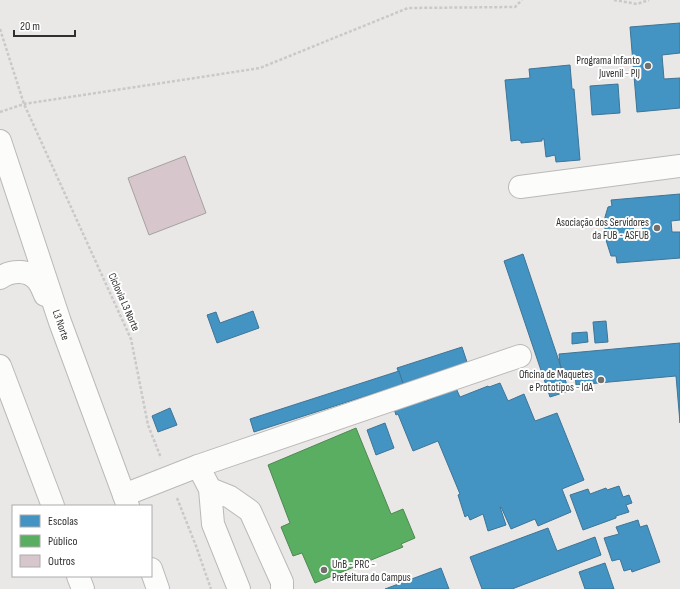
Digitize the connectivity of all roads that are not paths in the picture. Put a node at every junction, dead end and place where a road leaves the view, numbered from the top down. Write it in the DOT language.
graph roads {
  1 [pos="0,141"];
  2 [pos="680,166"];
  3 [pos="520,187"];
  4 [pos="0,278"];
  5 [pos="60,322"];
  6 [pos="520,356"];
  7 [pos="0,366"];
  8 [pos="198,466"];
  9 [pos="210,490"];
  10 [pos="126,501"];
  11 [pos="52,505"];
  12 [pos="152,572"];
  13 [pos="78,577"];
  14 [pos="83,589"];
  15 [pos="158,589"];
  16 [pos="238,589"];
  17 [pos="282,589"];
  1 -- 5 [label="main road, L3 Norte"];
  2 -- 3 [label="main road"];
  4 -- 5 [label="main road"];
  5 -- 10 [label="main road, L3 Norte"];
  6 -- 8 [label="main road"];
  7 -- 11 [label="main road"];
  8 -- 9 [label="main road"];
  8 -- 10 [label="main road"];
  9 -- 16 [label="main road"];
  9 -- 17 [label="main road"];
  12 -- 15 [label="main road"];
  13 -- 14 [label="main road"];
}
